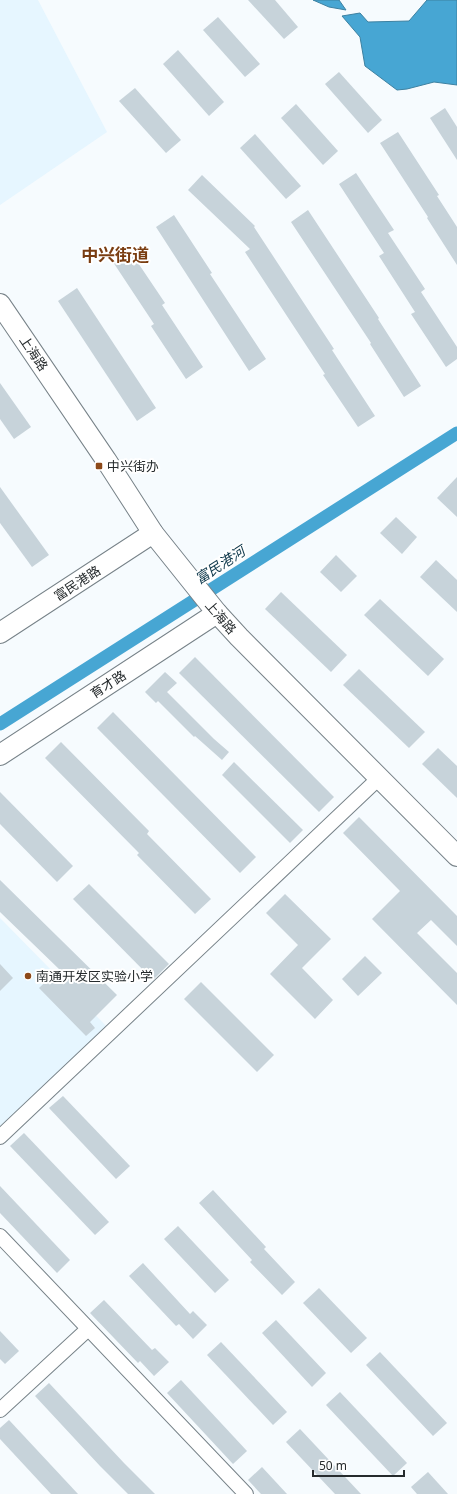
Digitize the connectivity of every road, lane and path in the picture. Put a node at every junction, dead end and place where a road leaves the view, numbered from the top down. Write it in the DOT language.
graph roads {
  1 [pos="0,304"];
  2 [pos="154,533"];
  3 [pos="216,612"];
  4 [pos="0,633"];
  5 [pos="0,755"];
  6 [pos="380,778"];
  7 [pos="457,856"];
  8 [pos="0,1137"];
  9 [pos="0,1236"];
  10 [pos="88,1329"];
  11 [pos="0,1410"];
  12 [pos="246,1494"];
  1 -- 2 [label="street, 上海路"];
  2 -- 3 [label="street, 上海路"];
  2 -- 4 [label="street, 富民港路"];
  3 -- 5 [label="street, 育才路"];
  3 -- 6 [label="street, 上海路"];
  6 -- 7 [label="street, 上海路"];
  6 -- 8 [label="street"];
  9 -- 10 [label="street"];
  10 -- 11 [label="street"];
  10 -- 12 [label="street"];
}
